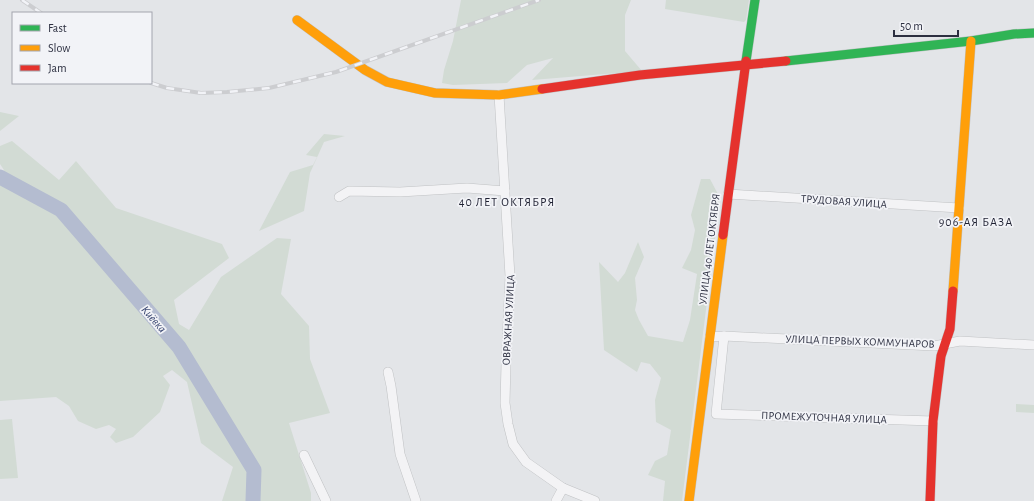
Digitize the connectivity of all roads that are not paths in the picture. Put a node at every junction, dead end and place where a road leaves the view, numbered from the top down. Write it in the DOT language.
graph roads {
  1 [pos="756,0"];
  2 [pos="297,20"];
  3 [pos="1034,33"];
  4 [pos="971,41"];
  5 [pos="746,65"];
  6 [pos="499,95"];
  7 [pos="505,191"];
  8 [pos="728,194"];
  9 [pos="339,197"];
  10 [pos="960,208"];
  11 [pos="724,336"];
  12 [pos="710,337"];
  13 [pos="945,344"];
  14 [pos="1034,344"];
  15 [pos="388,372"];
  16 [pos="933,421"];
  17 [pos="304,455"];
  18 [pos="563,488"];
  19 [pos="326,501"];
  20 [pos="416,501"];
  21 [pos="556,501"];
  22 [pos="595,501"];
  23 [pos="689,501"];
  24 [pos="930,501"];
  1 -- 5 [label="street, УЛИЦА 40 ЛЕТ ОКТЯБРЯ"];
  2 -- 6 [label="street"];
  3 -- 4 [label="street"];
  4 -- 5 [label="street"];
  4 -- 10 [label="street"];
  5 -- 6 [label="street"];
  5 -- 8 [label="street, УЛИЦА 40 ЛЕТ ОКТЯБРЯ"];
  6 -- 7 [label="street, ОВРАЖНАЯ УЛИЦА"];
  7 -- 9 [label="street"];
  7 -- 18 [label="street, ОВРАЖНАЯ УЛИЦА"];
  8 -- 10 [label="street, ТРУДОВАЯ УЛИЦА"];
  8 -- 12 [label="street, УЛИЦА 40 ЛЕТ ОКТЯБРЯ"];
  10 -- 13 [label="street"];
  11 -- 12 [label="street, УЛИЦА ПЕРВЫХ КОММУНАРОВ"];
  11 -- 13 [label="street, УЛИЦА ПЕРВЫХ КОММУНАРОВ"];
  11 -- 16 [label="street, ПРОМЕЖУТОЧНАЯ УЛИЦА"];
  12 -- 23 [label="street, УЛИЦА 40 ЛЕТ ОКТЯБРЯ"];
  13 -- 14 [label="street, УЛИЦА ПЕРВЫХ КОММУНАРОВ"];
  13 -- 16 [label="street"];
  15 -- 20 [label="street"];
  16 -- 24 [label="street"];
  17 -- 19 [label="street"];
  18 -- 21 [label="street"];
  18 -- 22 [label="street, ОВРАЖНАЯ УЛИЦА"];
}
